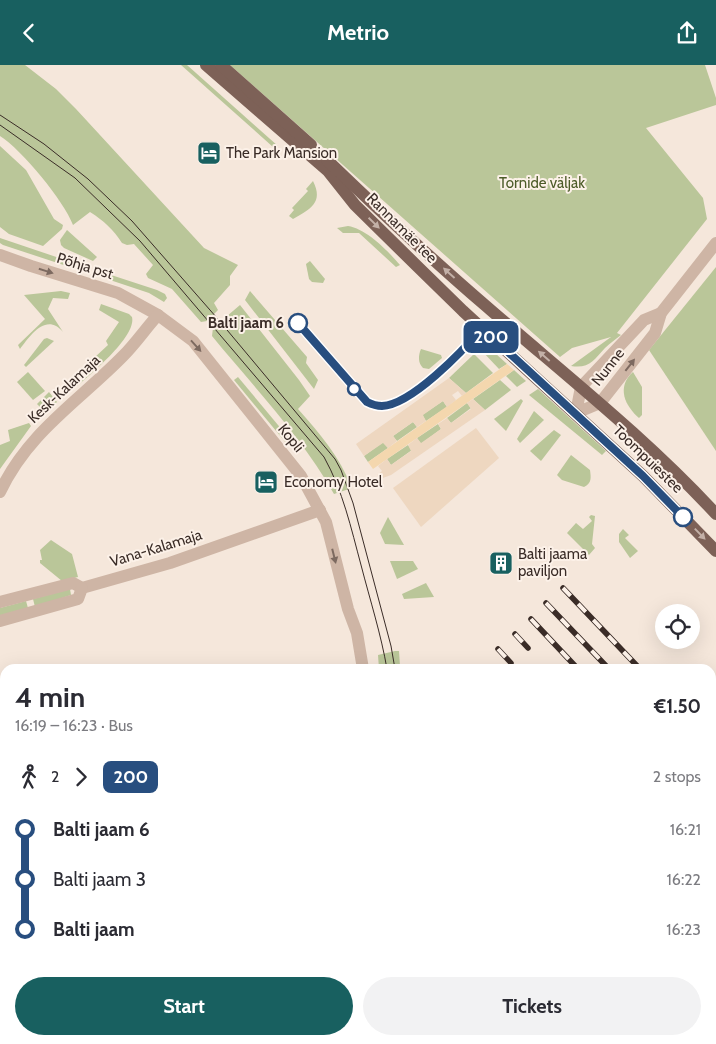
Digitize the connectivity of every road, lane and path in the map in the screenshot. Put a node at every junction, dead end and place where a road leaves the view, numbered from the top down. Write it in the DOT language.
graph roads {
  1 [pos="206,65"];
  2 [pos="221,65"];
  3 [pos="716,243"];
  4 [pos="0,255"];
  5 [pos="661,313"];
  6 [pos="158,315"];
  7 [pos="581,387"];
  8 [pos="600,403"];
  9 [pos="576,413"];
  10 [pos="0,492"];
  11 [pos="320,510"];
  12 [pos="716,514"];
  13 [pos="716,551"];
  14 [pos="82,588"];
  15 [pos="0,602"];
  16 [pos="0,621"];
  17 [pos="362,664"];
  1 -- 9 [label="main road, Rannamäe tee, one-way"];
  7 -- 2 [label="main road, Rannamäe tee, one-way"];
  3 -- 5 [label="street, Nunne"];
  4 -- 6 [label="street, Põhja pst, one-way"];
  5 -- 7 [label="street, Nunne"];
  8 -- 5 [label="street, Nunne, one-way"];
  6 -- 10 [label="street, Kesk-Kalamaja"];
  6 -- 11 [label="street, Kopli, one-way"];
  7 -- 8 [label="main road, Toompuiestee"];
  7 -- 9 [label="street, Nunne"];
  8 -- 9 [label="street, Nunne"];
  8 -- 12 [label="main road, Toompuiestee"];
  9 -- 13 [label="main road, Toompuiestee, one-way"];
  11 -- 14 [label="street, Vana-Kalamaja"];
  11 -- 17 [label="street, Kopli, one-way"];
  14 -- 15 [label="street, Vana-Kalamaja"];
  14 -- 16 [label="street"];
}
